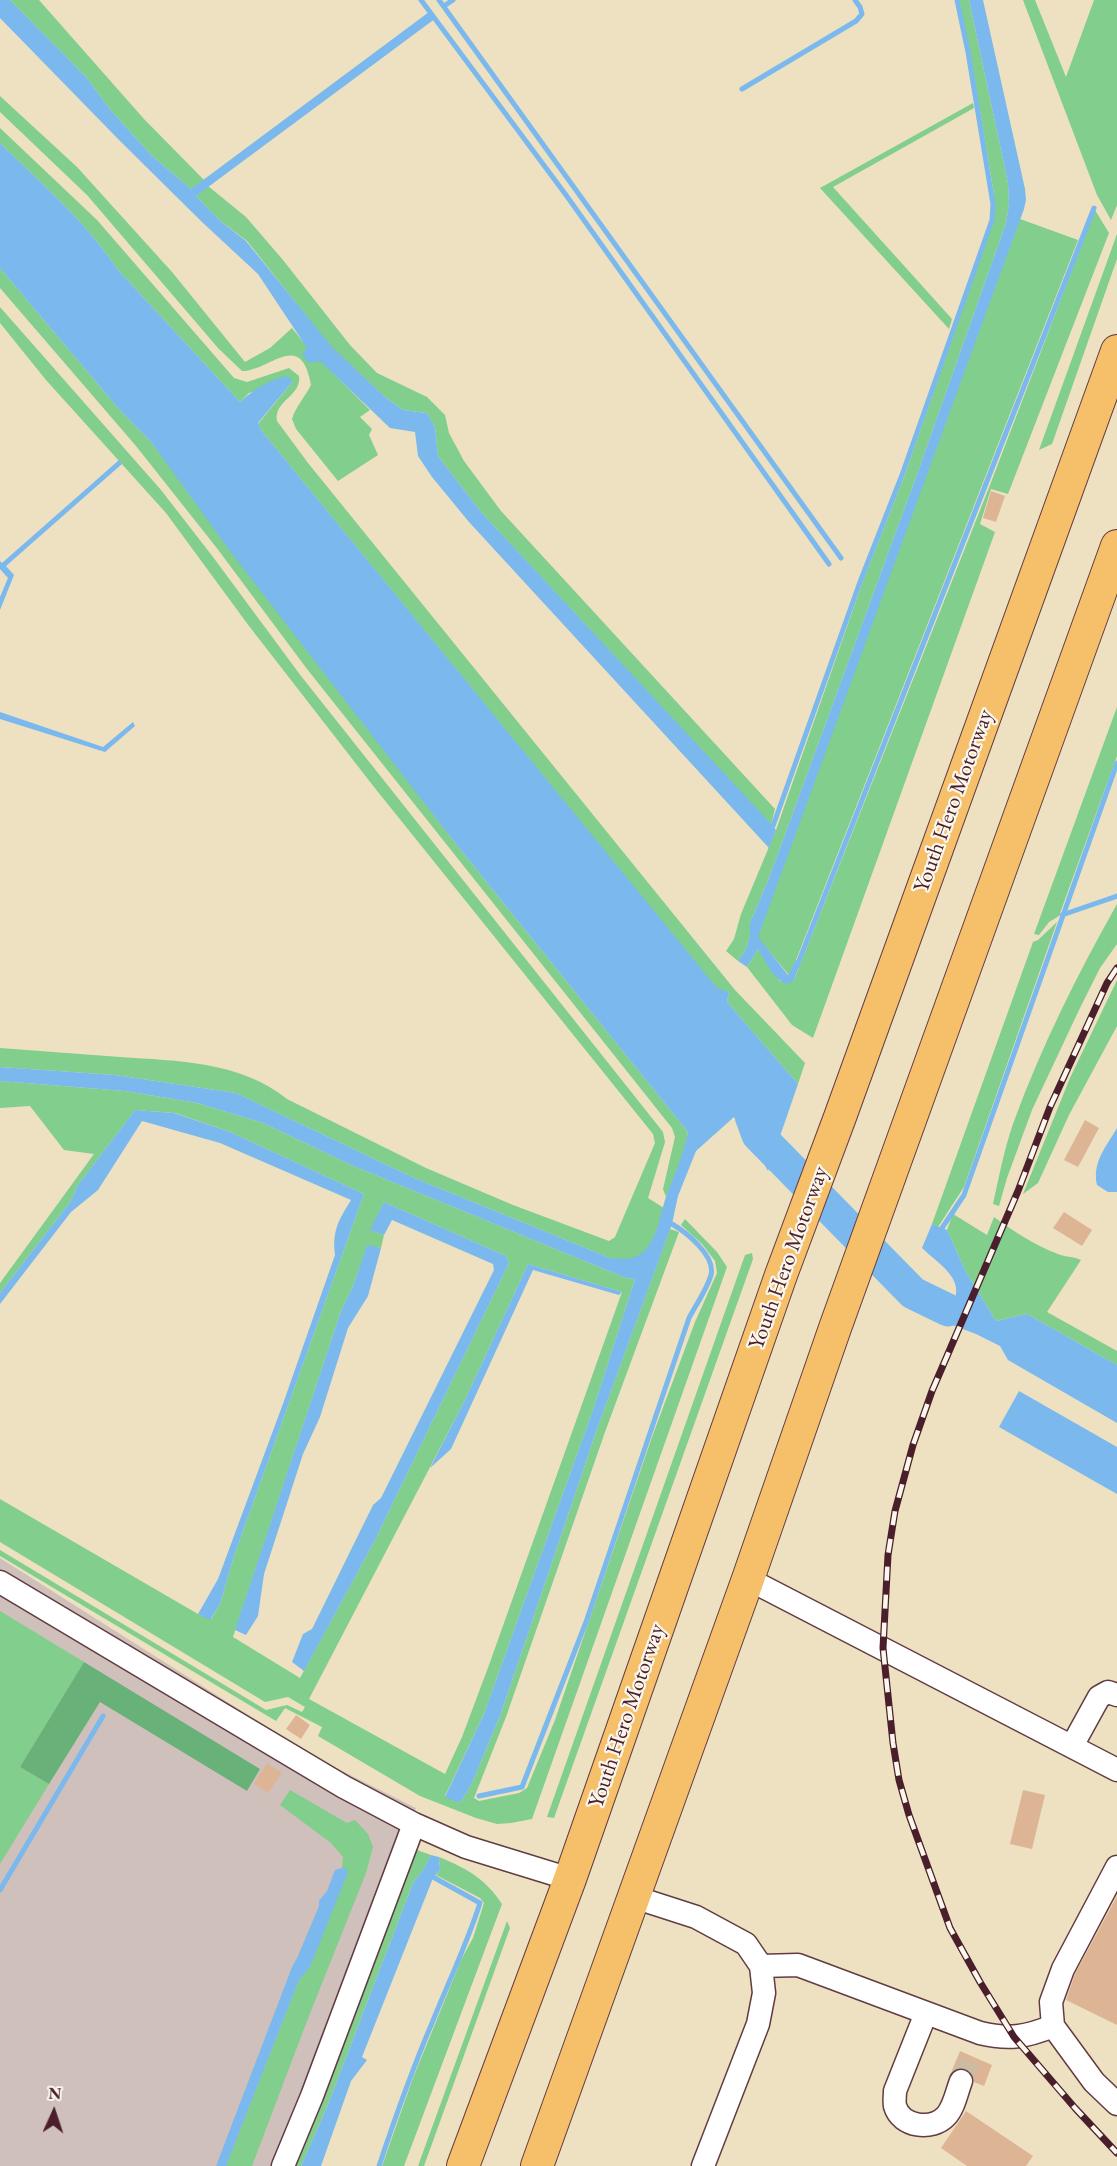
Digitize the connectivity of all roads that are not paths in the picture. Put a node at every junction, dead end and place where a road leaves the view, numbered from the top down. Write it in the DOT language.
graph roads {
  1 [pos="1117,351"];
  2 [pos="1117,546"];
  3 [pos="747,1579"];
  4 [pos="0,1582"];
  5 [pos="1117,1695"];
  6 [pos="1072,1746"];
  7 [pos="1117,1770"];
  8 [pos="414,1824"];
  9 [pos="1117,1867"];
  10 [pos="570,1879"];
  11 [pos="634,1897"];
  12 [pos="761,1966"];
  13 [pos="926,2013"];
  14 [pos="1053,2026"];
  15 [pos="961,2081"];
  16 [pos="1117,2104"];
  17 [pos="283,2166"];
  18 [pos="463,2166"];
  19 [pos="537,2166"];
  20 [pos="703,2166"];
  1 -- 10 [label="highway, Youth Hero Motorway"];
  2 -- 3 [label="highway"];
  3 -- 6 [label="street"];
  3 -- 11 [label="highway"];
  4 -- 8 [label="street"];
  5 -- 6 [label="street"];
  6 -- 7 [label="street"];
  8 -- 10 [label="street"];
  8 -- 17 [label="street"];
  9 -- 14 [label="street"];
  10 -- 18 [label="highway, Youth Hero Motorway"];
  11 -- 12 [label="street"];
  11 -- 19 [label="highway"];
  12 -- 13 [label="street"];
  12 -- 20 [label="street"];
  13 -- 14 [label="street"];
  13 -- 15 [label="street"];
  14 -- 16 [label="street"];
}
